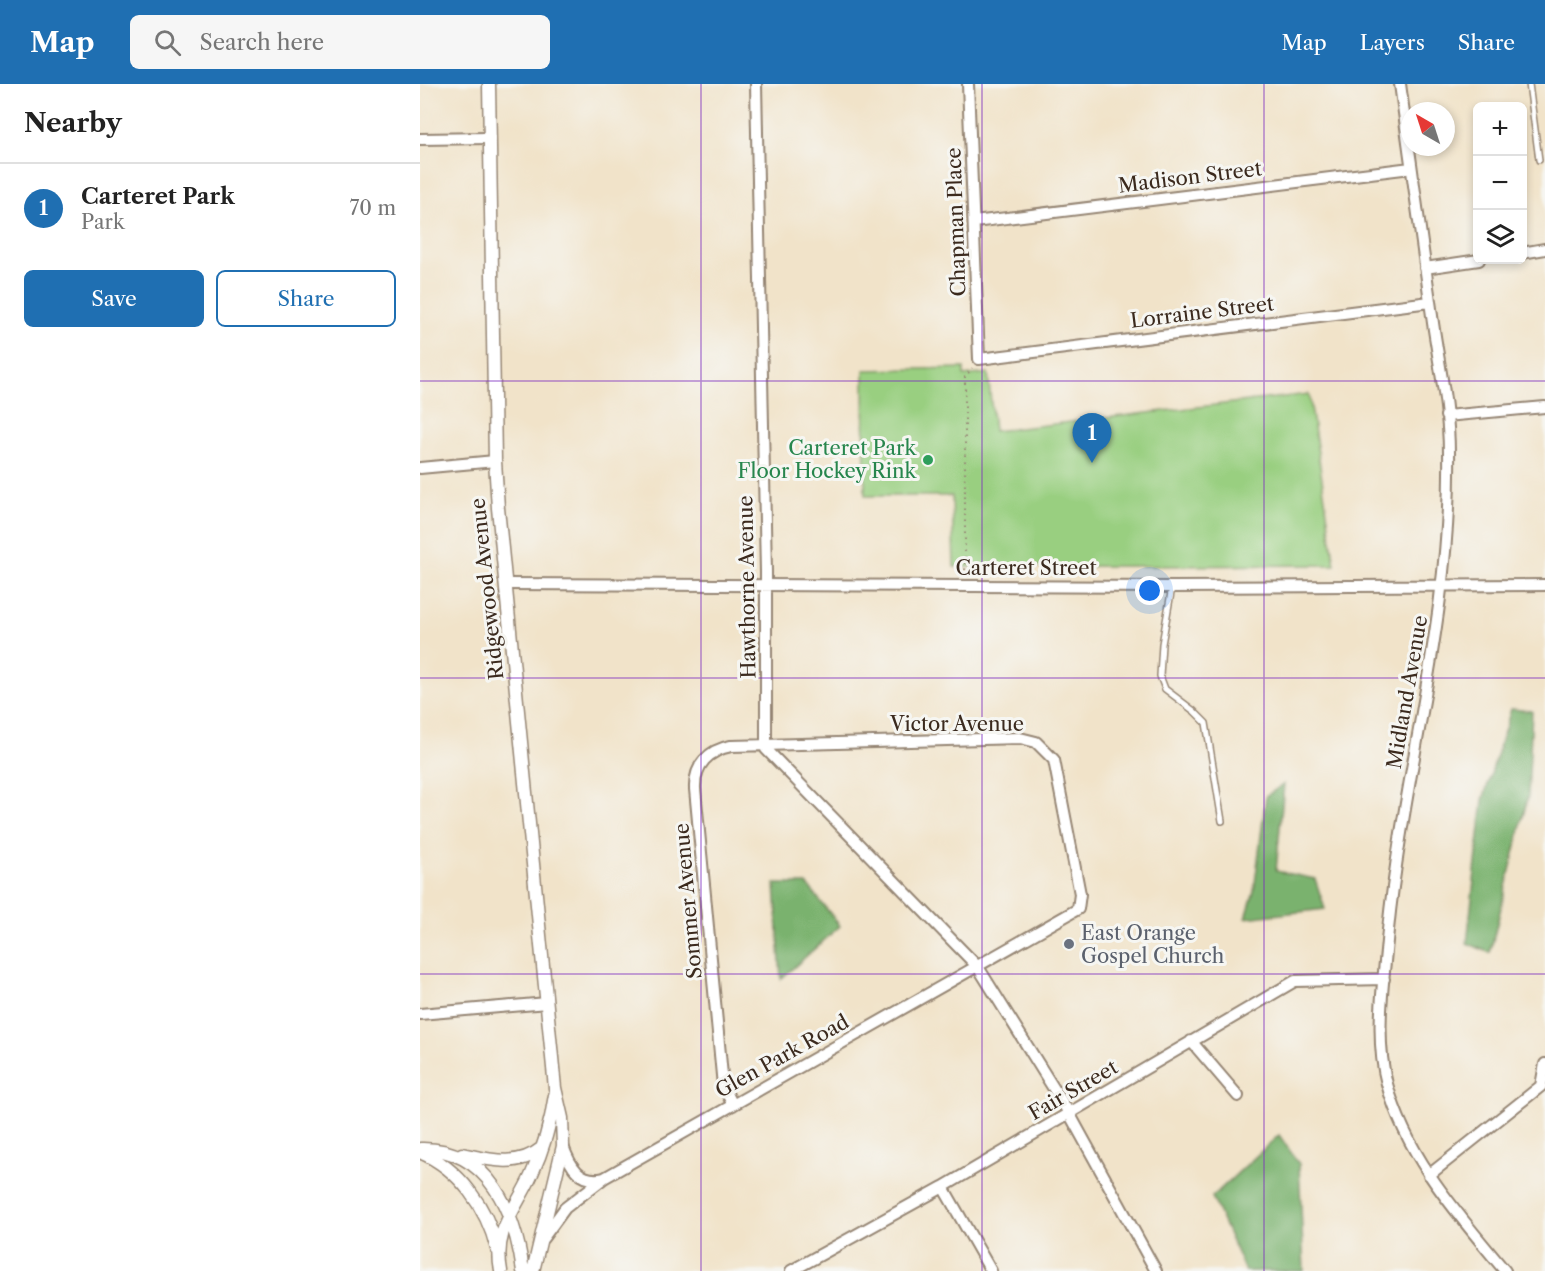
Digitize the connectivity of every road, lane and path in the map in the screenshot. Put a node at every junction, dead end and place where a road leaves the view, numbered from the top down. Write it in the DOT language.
graph roads {
  1 [pos="489,84"];
  2 [pos="756,84"];
  3 [pos="968,84"];
  4 [pos="1400,84"];
  5 [pos="1529,84"];
  6 [pos="490,138"];
  7 [pos="420,140"];
  8 [pos="1539,160"];
  9 [pos="1411,168"];
  10 [pos="974,222"];
  11 [pos="1545,249"];
  12 [pos="1527,252"];
  13 [pos="1473,261"];
  14 [pos="1425,268"];
  15 [pos="1430,302"];
  16 [pos="979,358"];
  17 [pos="1545,407"];
  18 [pos="1446,416"];
  19 [pos="495,461"];
  20 [pos="420,468"];
  21 [pos="965,570"];
  22 [pos="1443,584"];
  23 [pos="507,585"];
  24 [pos="766,585"];
  25 [pos="1545,585"];
  26 [pos="1172,587"];
  27 [pos="766,745"];
  28 [pos="1222,821"];
  29 [pos="978,967"];
  30 [pos="1384,979"];
  31 [pos="547,1003"];
  32 [pos="420,1014"];
  33 [pos="1191,1041"];
  34 [pos="1545,1064"];
  35 [pos="555,1088"];
  36 [pos="1238,1096"];
  37 [pos="733,1105"];
  38 [pos="1069,1113"];
  39 [pos="562,1146"];
  40 [pos="543,1147"];
  41 [pos="420,1151"];
  42 [pos="448,1151"];
  43 [pos="1429,1175"];
  44 [pos="604,1178"];
  45 [pos="943,1187"];
  46 [pos="510,1215"];
  47 [pos="542,1239"];
  48 [pos="497,1254"];
  49 [pos="501,1271"];
  50 [pos="523,1271"];
  51 [pos="533,1271"];
  52 [pos="791,1271"];
  53 [pos="991,1271"];
  54 [pos="1156,1271"];
  55 [pos="1505,1271"];
  1 -- 6 [label="street, Ridgewood Avenue"];
  2 -- 24 [label="street, Hawthorne Avenue"];
  3 -- 10 [label="street, Chapman Place"];
  4 -- 9 [label="street, Midland Avenue"];
  5 -- 8 [label="lane"];
  6 -- 7 [label="street"];
  6 -- 19 [label="street, Ridgewood Avenue"];
  9 -- 10 [label="street, Madison Street"];
  9 -- 14 [label="street, Midland Avenue"];
  10 -- 16 [label="street, Chapman Place"];
  11 -- 12 [label="street"];
  13 -- 14 [label="street"];
  14 -- 15 [label="street, Midland Avenue"];
  15 -- 16 [label="street, Lorraine Street"];
  15 -- 18 [label="street, Midland Avenue"];
  16 -- 21 [label="path"];
  17 -- 18 [label="street"];
  18 -- 22 [label="street, Midland Avenue"];
  19 -- 20 [label="street"];
  19 -- 23 [label="street, Ridgewood Avenue"];
  22 -- 25 [label="street, Carteret Street"];
  22 -- 26 [label="street, Carteret Street"];
  22 -- 30 [label="street, Midland Avenue"];
  23 -- 24 [label="street, Carteret Street"];
  23 -- 31 [label="street, Ridgewood Avenue"];
  24 -- 26 [label="street, Carteret Street"];
  24 -- 27 [label="street, Hawthorne Avenue"];
  26 -- 28 [label="lane"];
  27 -- 29 [label="street"];
  27 -- 29 [label="street, Victor Avenue"];
  27 -- 37 [label="street, Sommer Avenue"];
  29 -- 37 [label="street, Glen Park Road"];
  29 -- 38 [label="street"];
  30 -- 33 [label="street, Fair Street"];
  30 -- 43 [label="street, Midland Avenue"];
  31 -- 32 [label="street"];
  31 -- 35 [label="street, Ridgewood Avenue"];
  33 -- 36 [label="street"];
  33 -- 38 [label="street, Fair Street"];
  34 -- 43 [label="street"];
  35 -- 39 [label="street"];
  35 -- 40 [label="street"];
  37 -- 44 [label="street, Glen Park Road"];
  38 -- 45 [label="street, Fair Street"];
  38 -- 54 [label="street"];
  39 -- 44 [label="street"];
  39 -- 47 [label="street"];
  40 -- 42 [label="street"];
  40 -- 46 [label="street"];
  41 -- 42 [label="street"];
  41 -- 48 [label="street"];
  42 -- 46 [label="street"];
  43 -- 55 [label="street, Midland Avenue"];
  44 -- 47 [label="street, Glen Park Road"];
  45 -- 52 [label="street, Fair Street"];
  45 -- 53 [label="street"];
  46 -- 48 [label="street"];
  46 -- 50 [label="street"];
  47 -- 51 [label="street"];
  48 -- 49 [label="street"];
}
